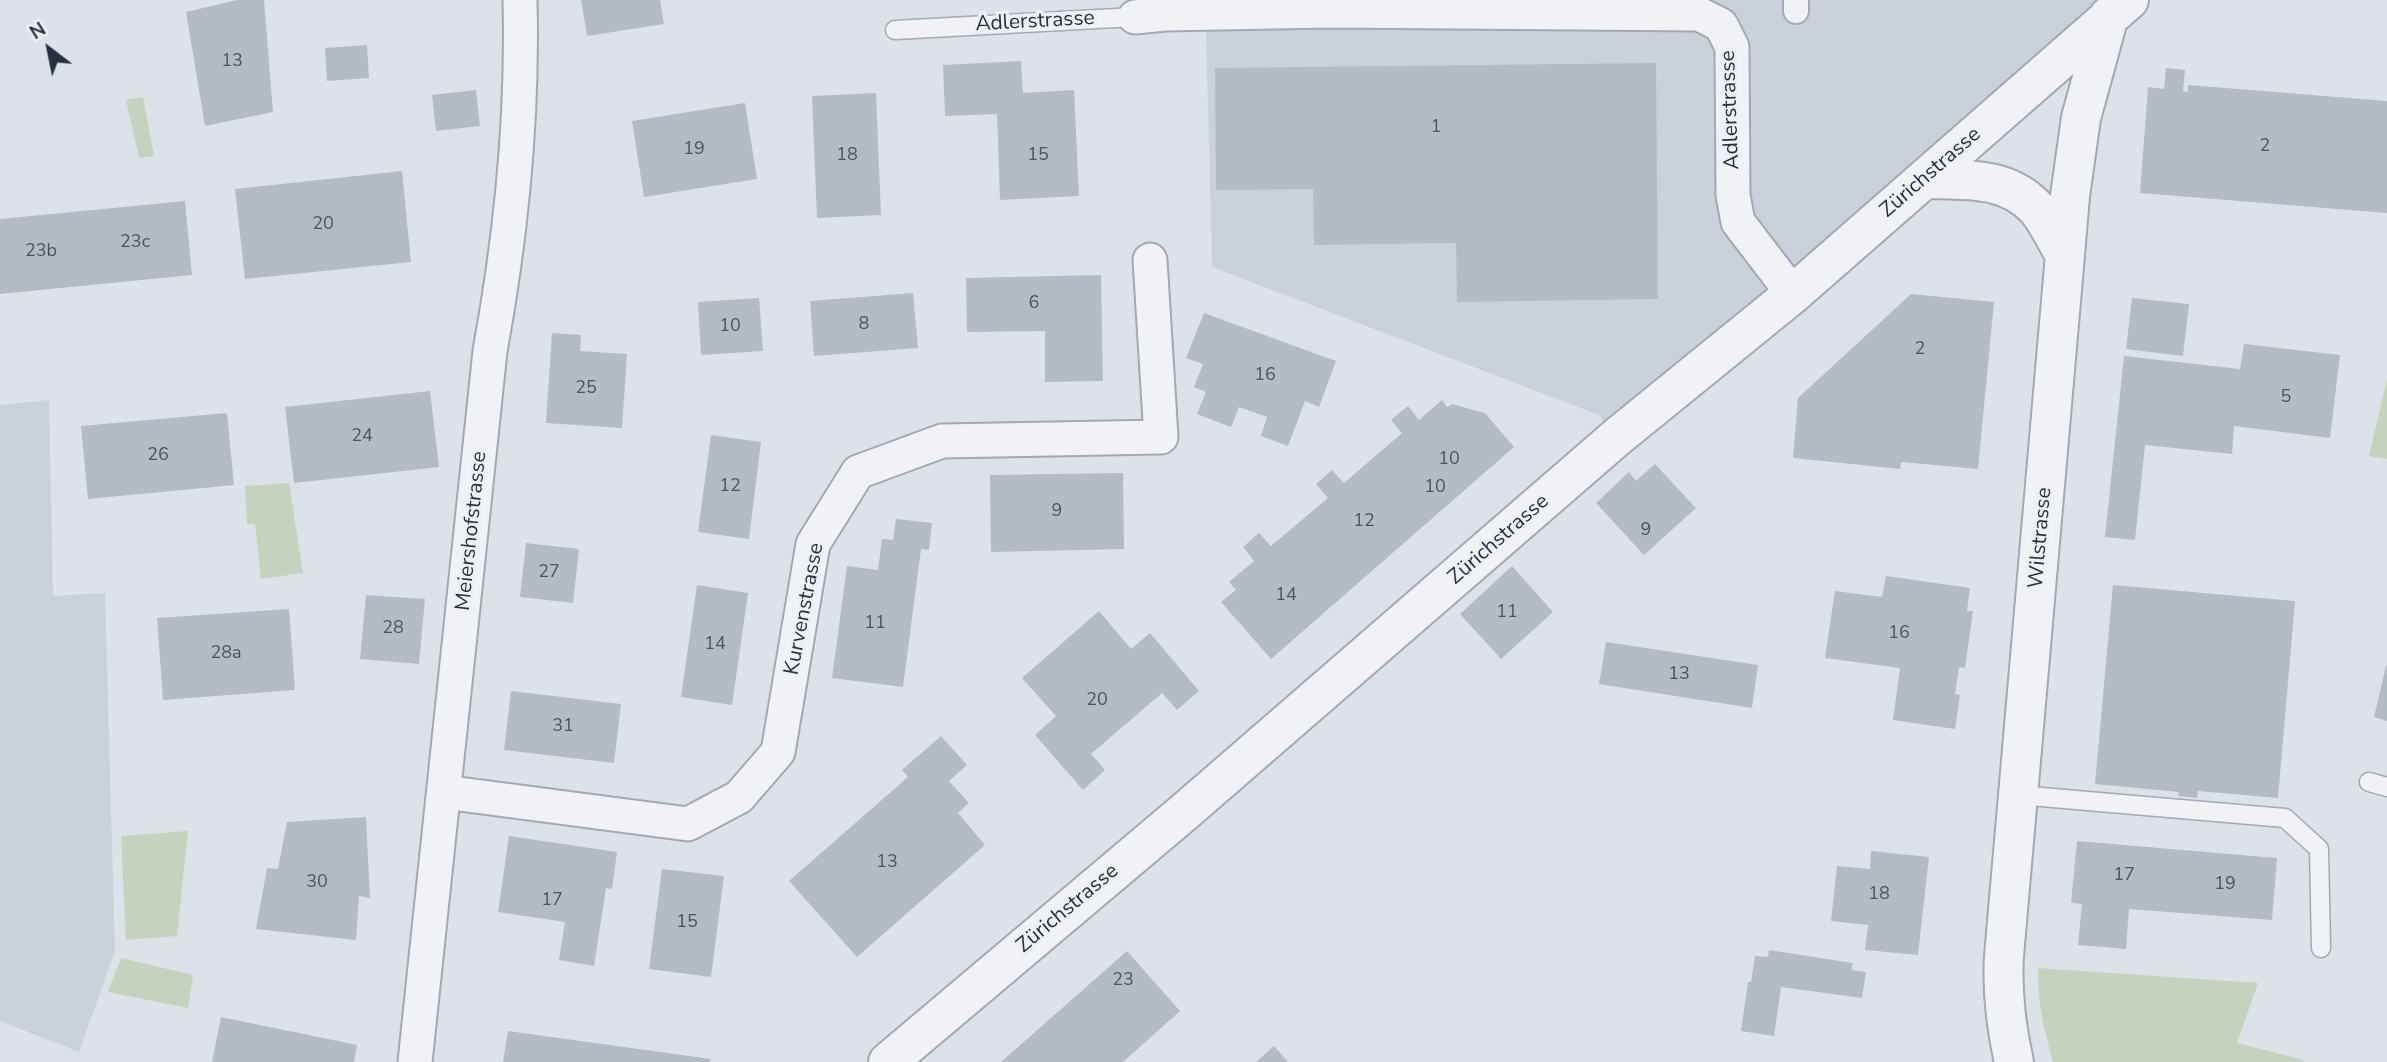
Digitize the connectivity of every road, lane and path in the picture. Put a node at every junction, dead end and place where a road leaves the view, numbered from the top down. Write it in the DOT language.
graph roads {
  1 [pos="520,0"];
  2 [pos="1330,6"];
  3 [pos="2117,6"];
  4 [pos="1652,7"];
  5 [pos="1135,17"];
  6 [pos="895,30"];
  7 [pos="1925,179"];
  8 [pos="2065,256"];
  9 [pos="1150,260"];
  10 [pos="1793,294"];
  11 [pos="2369,782"];
  12 [pos="2387,787"];
  13 [pos="444,792"];
  14 [pos="2018,795"];
  15 [pos="2321,948"];
  16 [pos="415,1062"];
  17 [pos="888,1062"];
  18 [pos="2014,1062"];
  1 -- 13 [label="street, Meiershofstrasse"];
  2 -- 4 [label="street, Adlerstrasse"];
  2 -- 5 [label="street, Adlerstrasse"];
  3 -- 7 [label="street, Zürichstrasse"];
  3 -- 8 [label="street, Wilstrasse"];
  4 -- 10 [label="street, Adlerstrasse"];
  5 -- 6 [label="lane, Adlerstrasse"];
  7 -- 8 [label="street"];
  7 -- 10 [label="street, Zürichstrasse"];
  8 -- 14 [label="street, Wilstrasse"];
  9 -- 13 [label="street, Kurvenstrasse"];
  10 -- 17 [label="street, Zürichstrasse"];
  11 -- 12 [label="lane"];
  13 -- 16 [label="street, Meiershofstrasse"];
  14 -- 15 [label="lane"];
  14 -- 18 [label="street, Wilstrasse"];
}
